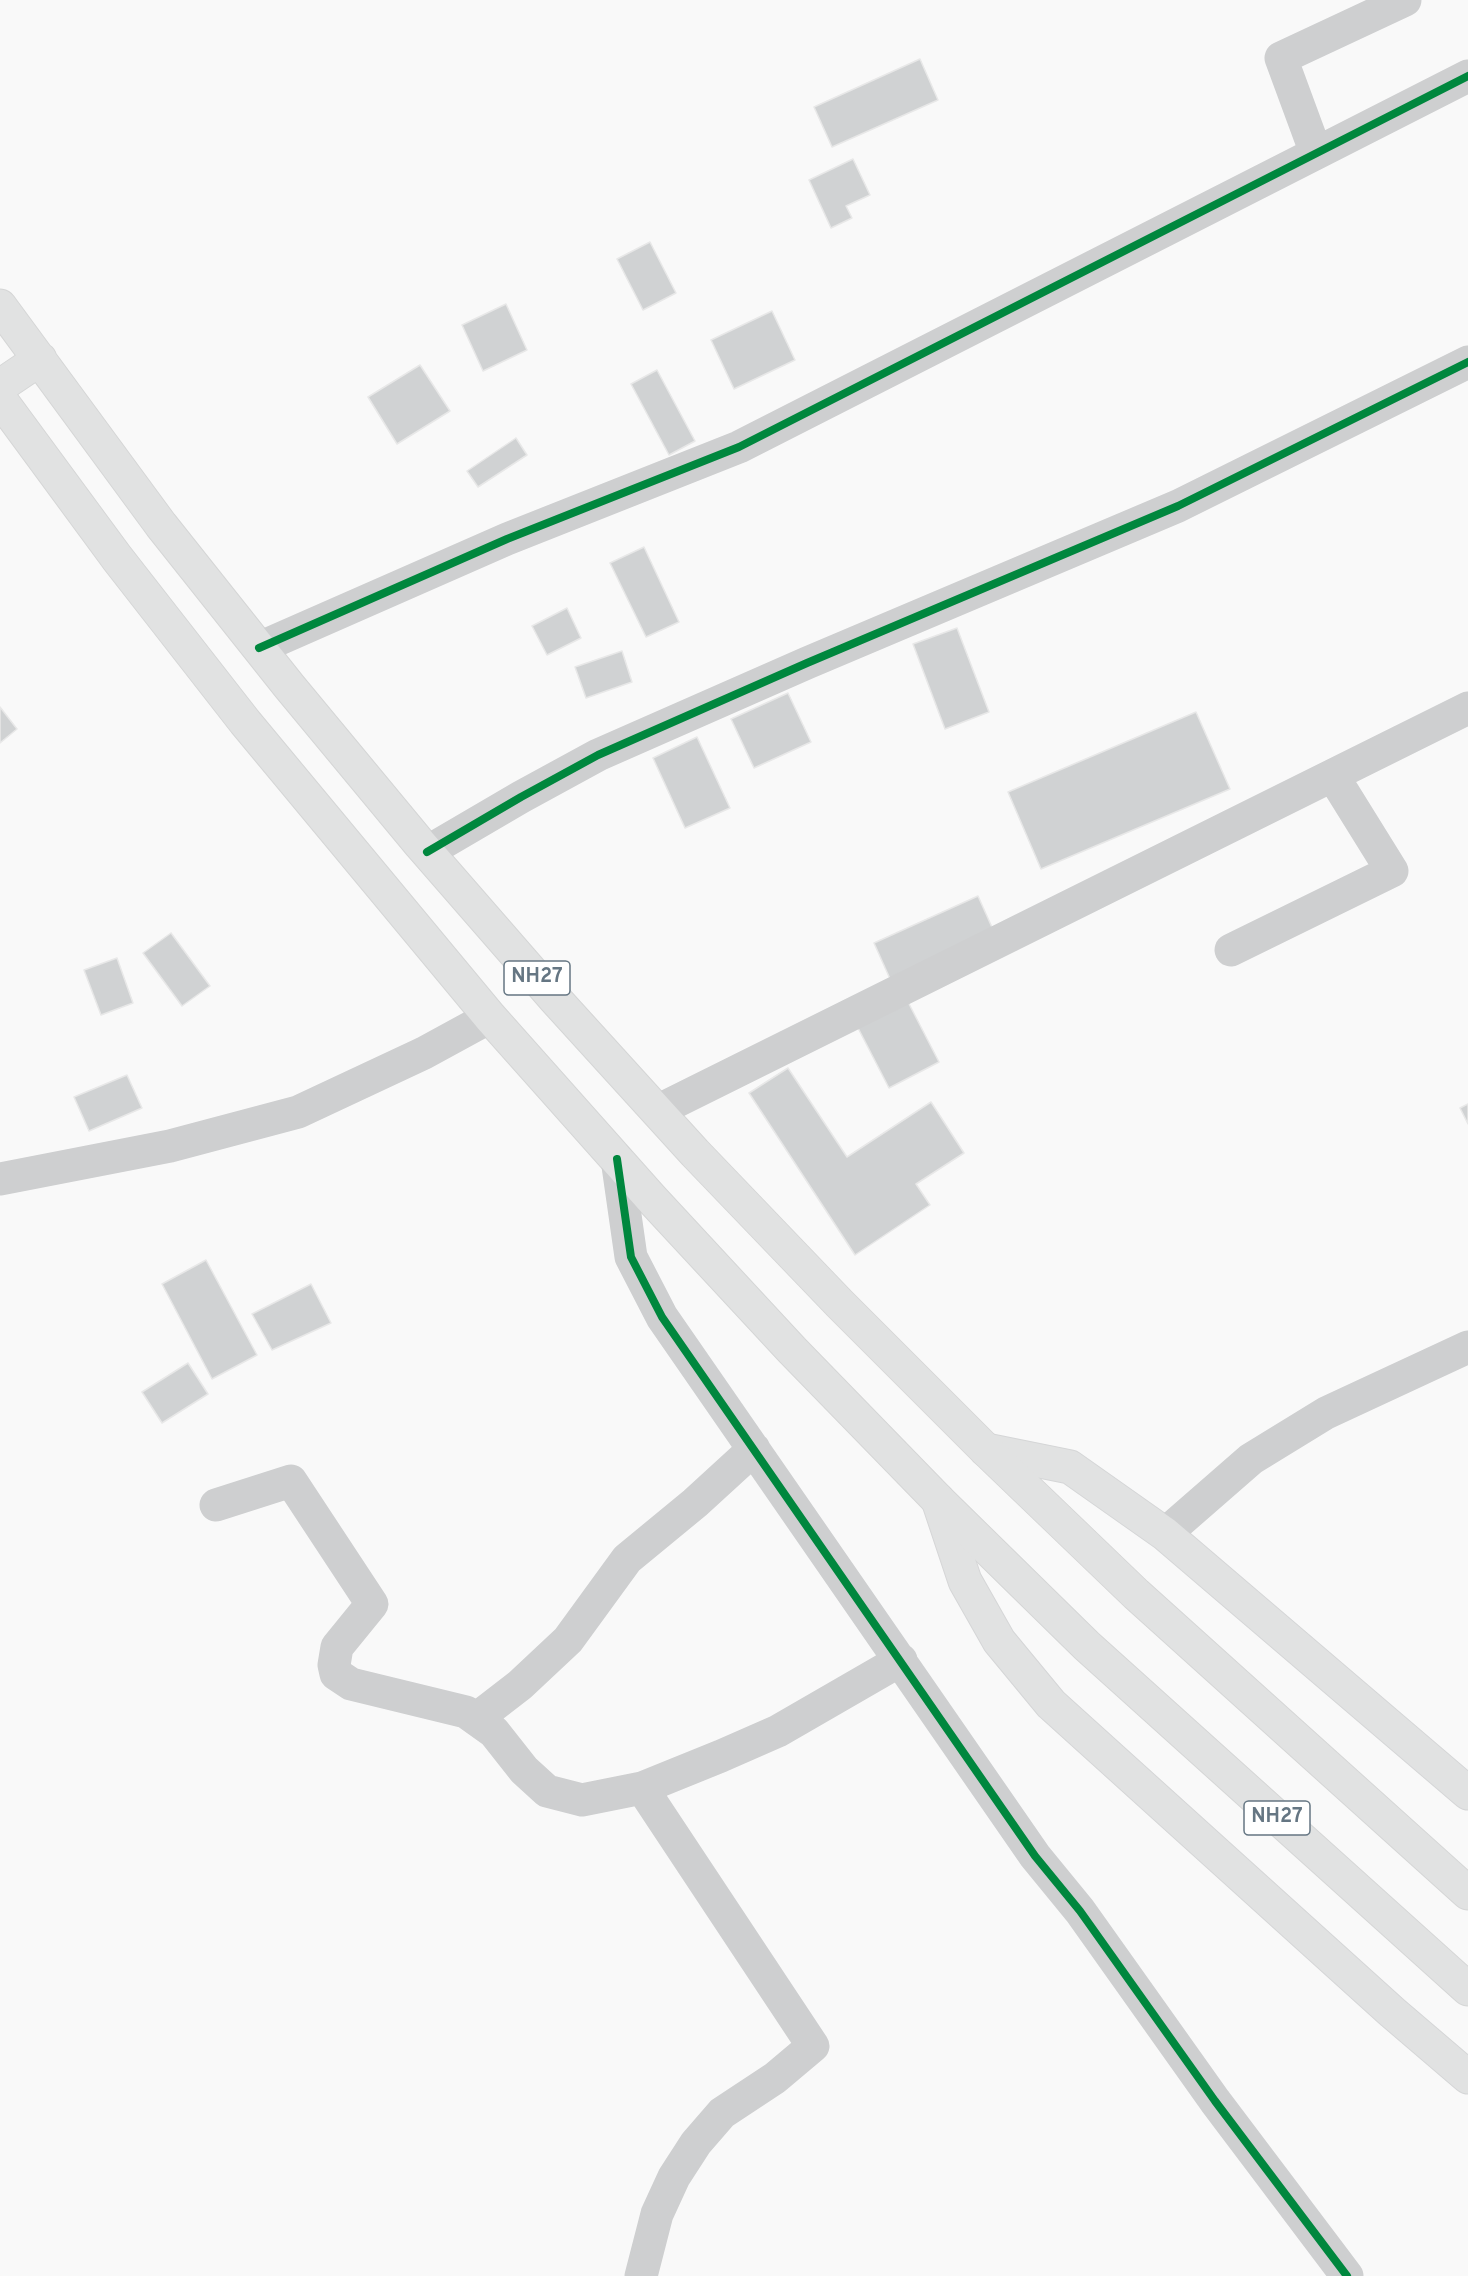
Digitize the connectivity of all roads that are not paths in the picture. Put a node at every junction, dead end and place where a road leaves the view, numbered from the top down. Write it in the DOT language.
graph roads {
  1 [pos="1405,0"];
  2 [pos="1468,76"];
  3 [pos="1316,153"];
  4 [pos="0,306"];
  5 [pos="40,359"];
  6 [pos="1468,362"];
  7 [pos="0,386"];
  8 [pos="0,399"];
  9 [pos="259,648"];
  10 [pos="1468,708"];
  11 [pos="1333,776"];
  12 [pos="428,852"];
  13 [pos="1231,950"];
  14 [pos="490,1017"];
  15 [pos="657,1111"];
  16 [pos="616,1159"];
  17 [pos="0,1179"];
  18 [pos="1468,1347"];
  19 [pos="754,1449"];
  20 [pos="986,1450"];
  21 [pos="938,1500"];
  22 [pos="216,1505"];
  23 [pos="1166,1534"];
  24 [pos="901,1660"];
  25 [pos="476,1719"];
  26 [pos="642,1788"];
  27 [pos="1468,1793"];
  28 [pos="1468,1893"];
  29 [pos="1468,1989"];
  30 [pos="1468,2077"];
  31 [pos="641,2276"];
  32 [pos="1347,2276"];
  1 -- 3 [label="street"];
  2 -- 3 [label="street"];
  3 -- 9 [label="street"];
  4 -- 5 [label="main road, NH27"];
  5 -- 7 [label="main road"];
  5 -- 9 [label="main road, NH27"];
  6 -- 12 [label="street"];
  8 -- 14 [label="main road, NH27"];
  9 -- 12 [label="main road, NH27"];
  10 -- 11 [label="street"];
  11 -- 13 [label="street"];
  11 -- 15 [label="street"];
  12 -- 15 [label="main road, NH27"];
  14 -- 16 [label="main road, NH27"];
  14 -- 17 [label="street"];
  15 -- 20 [label="main road, NH27"];
  16 -- 19 [label="street"];
  16 -- 21 [label="main road, NH27"];
  18 -- 23 [label="street"];
  19 -- 24 [label="street"];
  19 -- 25 [label="street"];
  20 -- 23 [label="main road"];
  20 -- 28 [label="main road, NH27"];
  21 -- 29 [label="main road, NH27"];
  21 -- 30 [label="main road"];
  22 -- 25 [label="street"];
  23 -- 27 [label="main road"];
  24 -- 26 [label="street"];
  24 -- 32 [label="street"];
  25 -- 26 [label="street"];
  26 -- 31 [label="street"];
}
